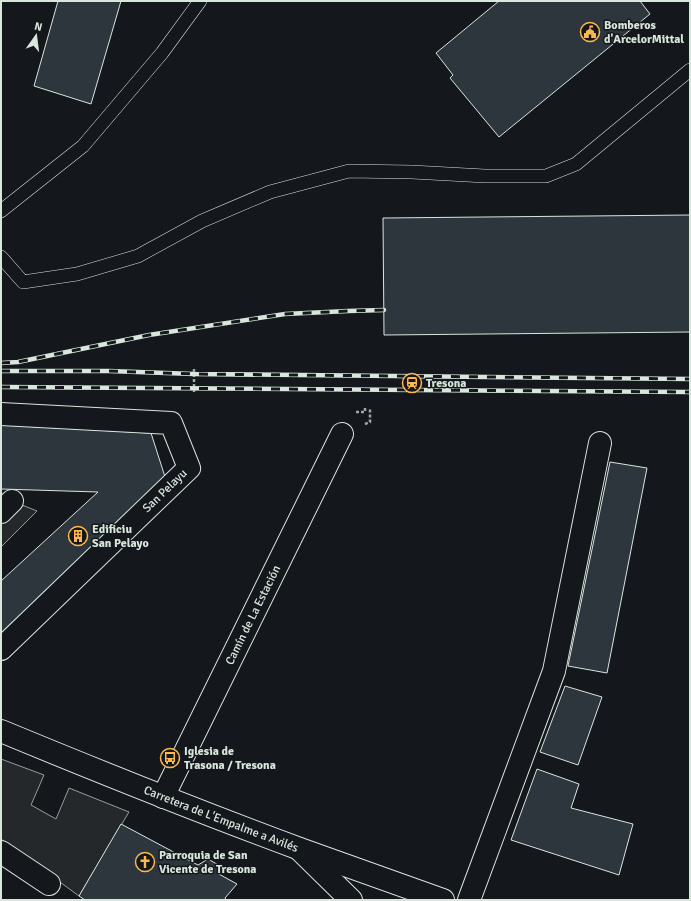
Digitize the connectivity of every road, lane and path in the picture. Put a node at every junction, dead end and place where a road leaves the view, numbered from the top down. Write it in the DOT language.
graph roads {
  1 [pos="200,1"];
  2 [pos="690,70"];
  3 [pos="1,211"];
  4 [pos="1,257"];
  5 [pos="194,369"];
  6 [pos="194,394"];
  7 [pos="1,414"];
  8 [pos="342,434"];
  9 [pos="600,443"];
  10 [pos="1,648"];
  11 [pos="1,731"];
  12 [pos="163,797"];
  13 [pos="299,849"];
  14 [pos="1,852"];
  15 [pos="49,884"];
  16 [pos="350,900"];
  17 [pos="443,900"];
  18 [pos="469,900"];
  1 -- 3 [label="lane"];
  2 -- 4 [label="lane"];
  5 -- 6 [label="path"];
  7 -- 10 [label="street, San Pelayu"];
  8 -- 12 [label="street, Camín de La Estación"];
  9 -- 18 [label="street"];
  11 -- 12 [label="street, Carretera de L'Empalme a Avilés"];
  12 -- 13 [label="street, Carretera de L'Empalme a Avilés"];
  13 -- 16 [label="street"];
  13 -- 17 [label="street, Carretera de L'Empalme a Avilés"];
  14 -- 15 [label="street"];
}
